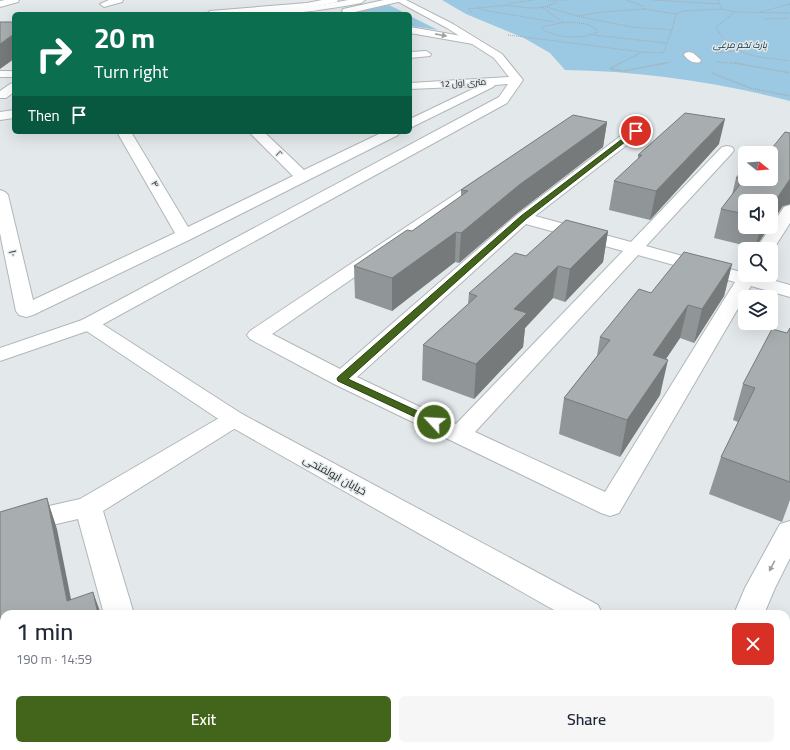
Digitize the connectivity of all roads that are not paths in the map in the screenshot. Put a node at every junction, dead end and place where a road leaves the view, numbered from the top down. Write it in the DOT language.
graph roads {
  1 [pos="15,0"];
  2 [pos="119,0"];
  3 [pos="334,0"];
  4 [pos="361,0"];
  5 [pos="395,0"];
  6 [pos="399,0"];
  7 [pos="0,4"];
  8 [pos="104,4"];
  9 [pos="232,12"];
  10 [pos="288,12"];
  11 [pos="340,12"];
  12 [pos="412,30"];
  13 [pos="473,41"];
  14 [pos="426,54"];
  15 [pos="412,55"];
  16 [pos="0,74"];
  17 [pos="12,74"];
  18 [pos="517,80"];
  19 [pos="499,81"];
  20 [pos="412,86"];
  21 [pos="12,88"];
  22 [pos="2,95"];
  23 [pos="12,114"];
  24 [pos="0,116"];
  25 [pos="412,123"];
  26 [pos="636,131"];
  27 [pos="125,134"];
  28 [pos="261,134"];
  29 [pos="386,134"];
  30 [pos="727,150"];
  31 [pos="497,172"];
  32 [pos="302,176"];
  33 [pos="0,195"];
  34 [pos="790,210"];
  35 [pos="523,218"];
  36 [pos="185,235"];
  37 [pos="769,242"];
  38 [pos="633,248"];
  39 [pos="738,275"];
  40 [pos="744,282"];
  41 [pos="762,282"];
  42 [pos="790,291"];
  43 [pos="89,324"];
  44 [pos="0,356"];
  45 [pos="342,379"];
  46 [pos="234,420"];
  47 [pos="460,434"];
  48 [pos="88,507"];
  49 [pos="0,527"];
  50 [pos="790,531"];
  51 [pos="118,610"];
  52 [pos="580,610"];
  53 [pos="751,610"];
  1 -- 7 [label="street"];
  2 -- 8 [label="street"];
  3 -- 9 [label="street"];
  4 -- 10 [label="street"];
  5 -- 11 [label="street"];
  6 -- 13 [label="street"];
  12 -- 13 [label="street, one-way"];
  13 -- 18 [label="street"];
  14 -- 15 [label="street"];
  16 -- 17 [label="street"];
  18 -- 19 [label="street, 12 متری اول"];
  18 -- 43 [label="street"];
  19 -- 20 [label="street, 12 متری اول"];
  19 -- 25 [label="street"];
  21 -- 22 [label="street"];
  23 -- 24 [label="street"];
  26 -- 35 [label="street"];
  27 -- 36 [label="street, ۴"];
  28 -- 32 [label="street, ۲"];
  29 -- 32 [label="street"];
  30 -- 38 [label="street"];
  31 -- 45 [label="street"];
  32 -- 36 [label="street"];
  33 -- 36 [label="street, ۱۰"];
  34 -- 37 [label="street"];
  35 -- 38 [label="street"];
  35 -- 45 [label="street"];
  38 -- 39 [label="street"];
  38 -- 47 [label="street"];
  40 -- 47 [label="street"];
  41 -- 42 [label="street"];
  43 -- 44 [label="street"];
  43 -- 46 [label="street, خیابان ابولفتحی"];
  45 -- 47 [label="street"];
  46 -- 48 [label="street"];
  46 -- 52 [label="street, خیابان ابولفتحی"];
  48 -- 49 [label="street"];
  48 -- 51 [label="street"];
  50 -- 53 [label="street, one-way"];
}
